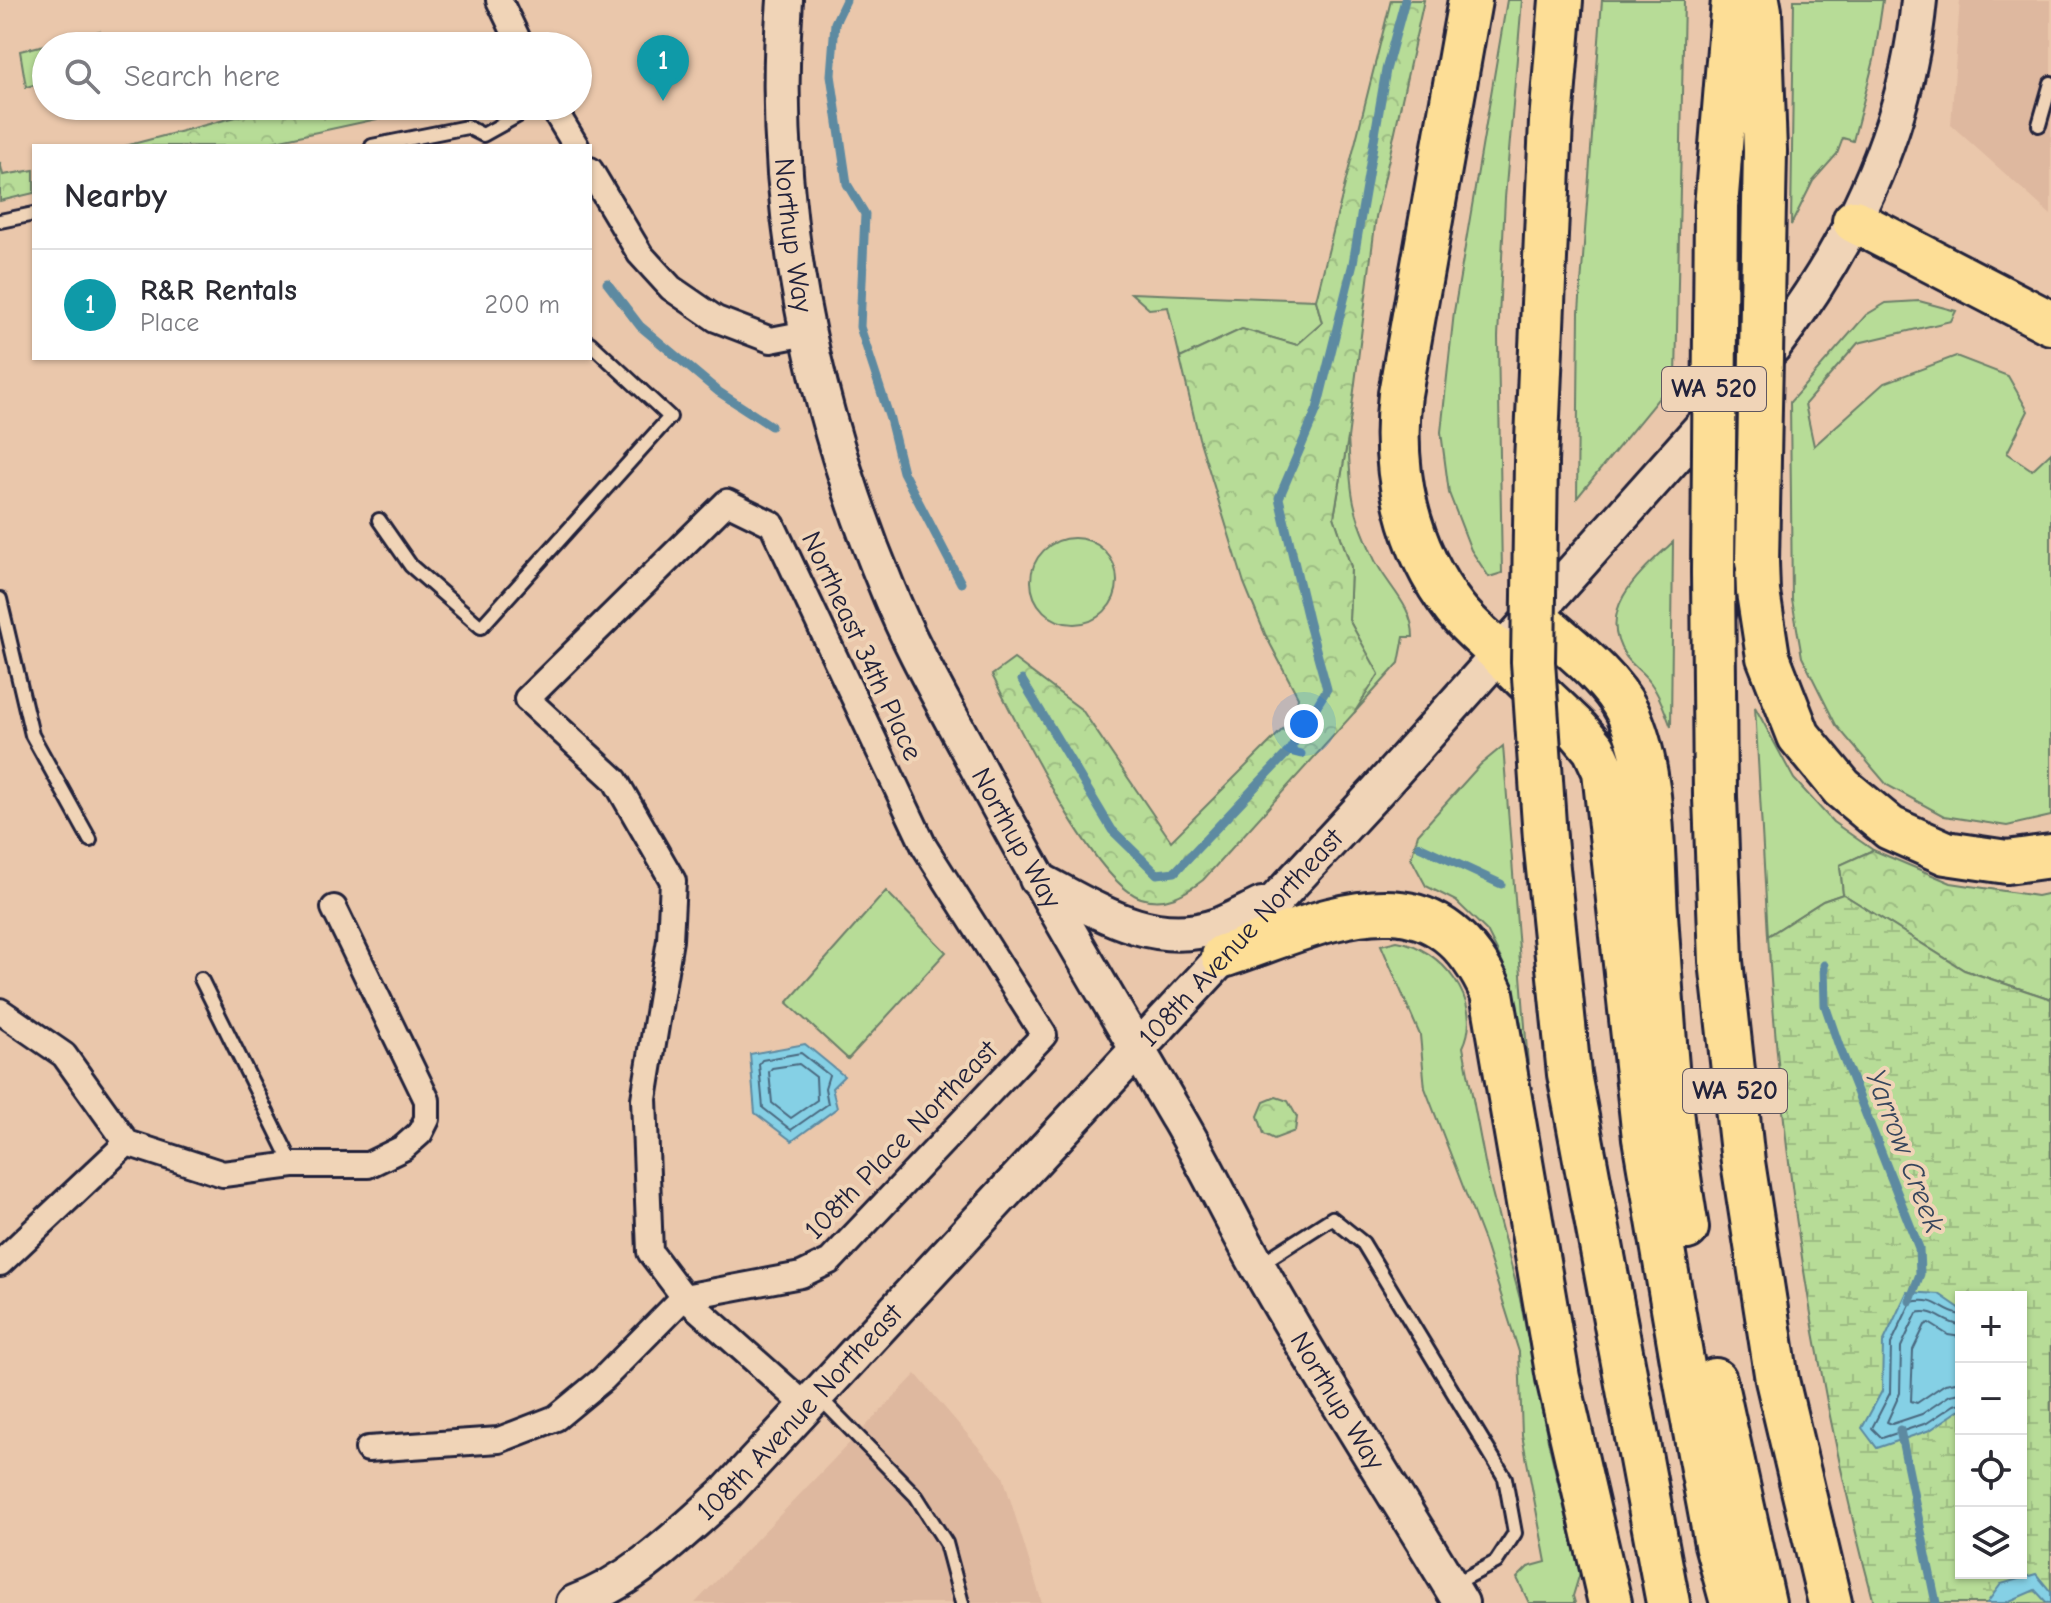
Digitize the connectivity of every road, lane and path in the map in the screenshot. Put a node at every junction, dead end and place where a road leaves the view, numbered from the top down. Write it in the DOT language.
graph roads {
  1 [pos="499,0"];
  2 [pos="785,0"];
  3 [pos="1470,0"];
  4 [pos="1561,0"];
  5 [pos="1733,0"];
  6 [pos="1758,0"];
  7 [pos="1919,0"];
  8 [pos="514,32"];
  9 [pos="2051,83"];
  10 [pos="514,120"];
  11 [pos="560,120"];
  12 [pos="2039,125"];
  13 [pos="485,140"];
  14 [pos="382,144"];
  15 [pos="575,144"];
  16 [pos="592,173"];
  17 [pos="32,214"];
  18 [pos="0,221"];
  19 [pos="1854,221"];
  20 [pos="2051,323"];
  21 [pos="807,333"];
  22 [pos="592,345"];
  23 [pos="379,520"];
  24 [pos="0,599"];
  25 [pos="1535,616"];
  26 [pos="1500,655"];
  27 [pos="90,840"];
  28 [pos="2051,856"];
  29 [pos="1037,879"];
  30 [pos="1280,896"];
  31 [pos="334,908"];
  32 [pos="1223,956"];
  33 [pos="201,979"];
  34 [pos="0,1011"];
  35 [pos="1044,1035"];
  36 [pos="1136,1049"];
  37 [pos="127,1143"];
  38 [pos="293,1165"];
  39 [pos="0,1263"];
  40 [pos="1258,1266"];
  41 [pos="684,1297"];
  42 [pos="811,1400"];
  43 [pos="368,1449"];
  44 [pos="1456,1594"];
  45 [pos="574,1603"];
  46 [pos="962,1603"];
  47 [pos="1610,1603"];
  48 [pos="1668,1603"];
  49 [pos="1732,1603"];
  50 [pos="1764,1603"];
  51 [pos="1830,1603"];
  1 -- 8 [label="street"];
  2 -- 21 [label="main road, Northup Way"];
  3 -- 26 [label="highway"];
  4 -- 48 [label="highway, bridge"];
  5 -- 51 [label="highway, WA 520, bridge"];
  6 -- 28 [label="highway, bridge"];
  7 -- 19 [label="main road, 108th Avenue Northeast"];
  9 -- 12 [label="lane"];
  10 -- 13 [label="lane"];
  11 -- 15 [label="street"];
  13 -- 14 [label="lane"];
  16 -- 21 [label="street"];
  17 -- 18 [label="lane"];
  19 -- 20 [label="highway"];
  19 -- 25 [label="main road, 108th Avenue Northeast"];
  21 -- 29 [label="main road, Northup Way"];
  22 -- 23 [label="lane"];
  24 -- 27 [label="lane"];
  25 -- 26 [label="main road, 108th Avenue Northeast"];
  25 -- 50 [label="highway"];
  26 -- 30 [label="main road, 108th Avenue Northeast"];
  26 -- 49 [label="highway"];
  29 -- 30 [label="main road"];
  29 -- 36 [label="main road, Northup Way"];
  30 -- 32 [label="main road, 108th Avenue Northeast"];
  31 -- 38 [label="street"];
  32 -- 36 [label="main road, 108th Avenue Northeast"];
  32 -- 47 [label="highway"];
  33 -- 38 [label="lane"];
  34 -- 37 [label="street"];
  35 -- 41 [label="street, 108th Place Northeast"];
  35 -- 41 [label="street, Northeast 34th Place"];
  36 -- 40 [label="main road, Northup Way"];
  36 -- 42 [label="main road, 108th Avenue Northeast"];
  37 -- 38 [label="street"];
  37 -- 39 [label="street"];
  40 -- 44 [label="main road, Northup Way"];
  40 -- 44 [label="lane"];
  41 -- 42 [label="street"];
  41 -- 43 [label="street"];
  42 -- 45 [label="main road, 108th Avenue Northeast"];
  42 -- 46 [label="lane"];
}
